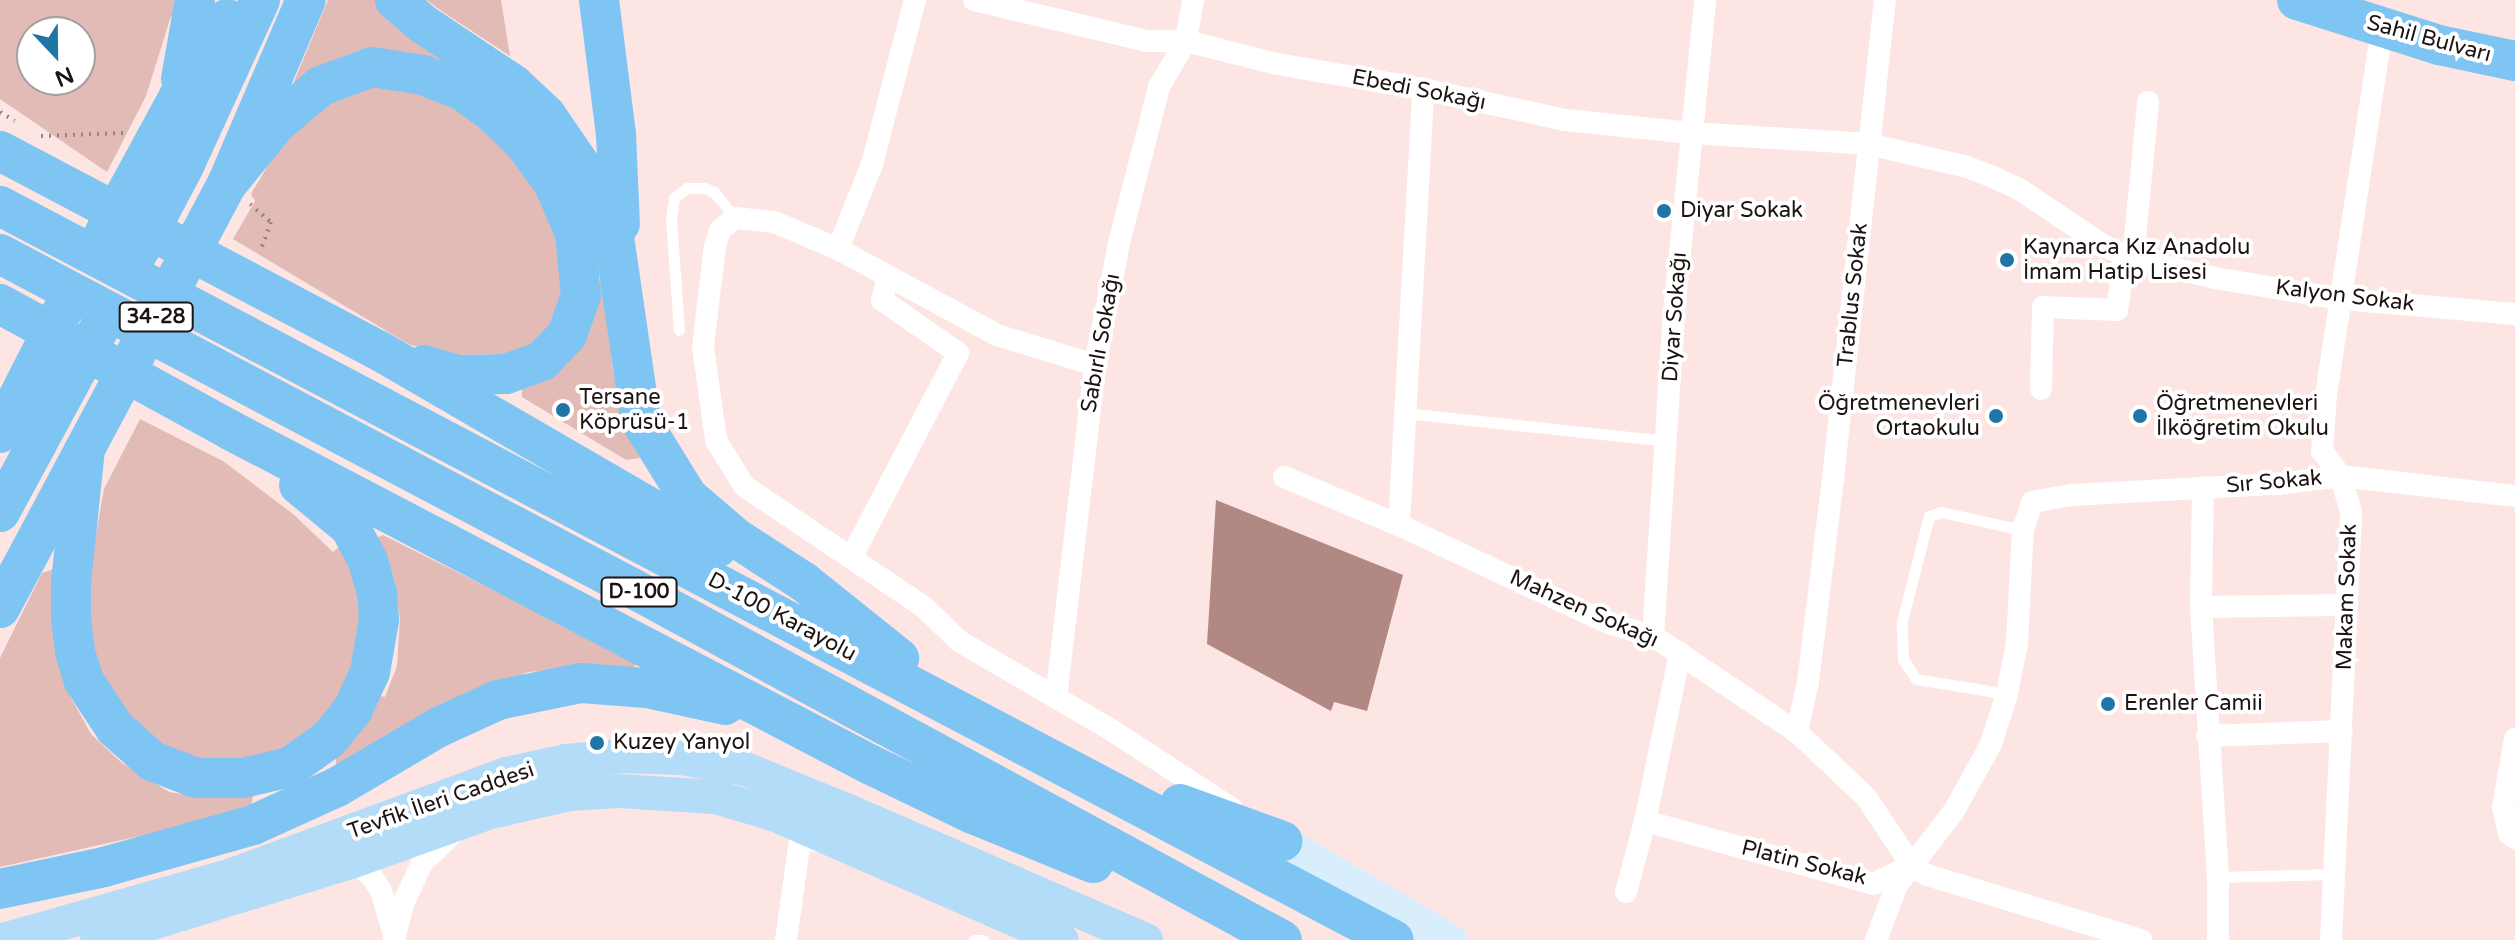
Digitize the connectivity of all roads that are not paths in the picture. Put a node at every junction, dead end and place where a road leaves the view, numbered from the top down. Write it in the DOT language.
graph roads {
  1 [pos="195,0"];
  2 [pos="212,0"];
  3 [pos="237,0"];
  4 [pos="260,0"];
  5 [pos="306,0"];
  6 [pos="395,0"];
  7 [pos="599,0"];
  8 [pos="915,0"];
  9 [pos="974,0"];
  10 [pos="1193,0"];
  11 [pos="1705,0"];
  12 [pos="1885,0"];
  13 [pos="2297,0"];
  14 [pos="2382,27"];
  15 [pos="1186,41"];
  16 [pos="2515,61"];
  17 [pos="1423,89"];
  18 [pos="178,98"];
  19 [pos="2148,102"];
  20 [pos="0,128"];
  21 [pos="1691,133"];
  22 [pos="1869,144"];
  23 [pos="0,151"];
  24 [pos="227,184"];
  25 [pos="75,190"];
  26 [pos="0,206"];
  27 [pos="735,218"];
  28 [pos="838,249"];
  29 [pos="0,254"];
  30 [pos="2129,257"];
  31 [pos="888,277"];
  32 [pos="623,288"];
  33 [pos="2341,299"];
  34 [pos="0,304"];
  35 [pos="2515,314"];
  36 [pos="679,330"];
  37 [pos="378,350"];
  38 [pos="1095,365"];
  39 [pos="2041,389"];
  40 [pos="1405,413"];
  41 [pos="5,418"];
  42 [pos="230,430"];
  43 [pos="1666,441"];
  44 [pos="85,449"];
  45 [pos="2341,476"];
  46 [pos="1284,477"];
  47 [pos="2203,487"];
  48 [pos="2515,496"];
  49 [pos="0,512"];
  50 [pos="1399,525"];
  51 [pos="2023,530"];
  52 [pos="852,556"];
  53 [pos="2347,605"];
  54 [pos="2201,607"];
  55 [pos="0,608"];
  56 [pos="864,631"];
  57 [pos="1653,636"];
  58 [pos="1680,653"];
  59 [pos="2007,694"];
  60 [pos="1056,698"];
  61 [pos="990,727"];
  62 [pos="2342,731"];
  63 [pos="1797,732"];
  64 [pos="2207,736"];
  65 [pos="2515,739"];
  66 [pos="869,764"];
  67 [pos="487,813"];
  68 [pos="1645,821"];
  69 [pos="844,826"];
  70 [pos="2515,838"];
  71 [pos="1282,841"];
  72 [pos="351,862"];
  73 [pos="1912,866"];
  74 [pos="2335,874"];
  75 [pos="2218,877"];
  76 [pos="0,889"];
  77 [pos="1626,892"];
  78 [pos="1037,930"];
  79 [pos="139,934"];
  80 [pos="394,938"];
  81 [pos="1278,938"];
  82 [pos="3,940"];
  83 [pos="97,940"];
  84 [pos="786,940"];
  85 [pos="974,940"];
  86 [pos="983,940"];
  87 [pos="1146,940"];
  88 [pos="1394,940"];
  89 [pos="1451,940"];
  90 [pos="1876,940"];
  91 [pos="2141,940"];
  92 [pos="2218,940"];
  93 [pos="2331,940"];
  1 -- 18 [label="highway"];
  2 -- 18 [label="highway"];
  3 -- 18 [label="highway"];
  4 -- 49 [label="highway, 34-28"];
  5 -- 24 [label="highway, 34-28"];
  6 -- 32 [label="highway"];
  7 -- 32 [label="highway"];
  8 -- 28 [label="street"];
  9 -- 15 [label="street, Ebedi Sokağı"];
  10 -- 15 [label="street, Sabırlı Sokağı"];
  11 -- 21 [label="street, Diyar Sokağı"];
  12 -- 22 [label="street, Trablus Sokak"];
  13 -- 14 [label="highway, Sahil Bulvarı"];
  14 -- 16 [label="highway, Sahil Bulvarı"];
  14 -- 33 [label="street, Makam Sokak"];
  15 -- 17 [label="street, Ebedi Sokağı"];
  15 -- 38 [label="street, Sabırlı Sokağı"];
  17 -- 21 [label="street, Ebedi Sokağı"];
  17 -- 40 [label="street"];
  18 -- 41 [label="highway"];
  19 -- 30 [label="street"];
  20 -- 25 [label="highway"];
  21 -- 22 [label="street, Ebedi Sokağı"];
  21 -- 43 [label="street, Diyar Sokağı"];
  22 -- 30 [label="street, Kalyon Sokak"];
  22 -- 63 [label="street, Trablus Sokak"];
  23 -- 25 [label="highway"];
  24 -- 37 [label="highway"];
  24 -- 44 [label="highway, 34-28"];
  25 -- 37 [label="highway"];
  26 -- 61 [label="highway, D-100 Karayolu / D-100"];
  27 -- 28 [label="street"];
  27 -- 36 [label="lane"];
  27 -- 52 [label="street"];
  28 -- 31 [label="street"];
  29 -- 81 [label="highway, D-100 Karayolu / D-100"];
  30 -- 33 [label="street, Kalyon Sokak"];
  30 -- 39 [label="street"];
  31 -- 38 [label="street"];
  31 -- 52 [label="street"];
  32 -- 56 [label="highway"];
  33 -- 35 [label="street, Kalyon Sokak"];
  33 -- 45 [label="street, Makam Sokak"];
  34 -- 42 [label="highway"];
  37 -- 56 [label="highway"];
  38 -- 60 [label="street, Sabırlı Sokağı"];
  40 -- 43 [label="lane"];
  40 -- 50 [label="street"];
  42 -- 44 [label="highway"];
  42 -- 66 [label="highway"];
  43 -- 57 [label="street, Diyar Sokağı"];
  44 -- 55 [label="highway, 34-28"];
  45 -- 47 [label="street, Sır Sokak"];
  45 -- 48 [label="street, Sır Sokak"];
  45 -- 53 [label="street, Makam Sokak"];
  46 -- 50 [label="street, Mahzen Sokağı"];
  47 -- 51 [label="street, Sır Sokak"];
  47 -- 54 [label="street"];
  50 -- 57 [label="street, Mahzen Sokağı"];
  51 -- 59 [label="street"];
  51 -- 59 [label="lane"];
  52 -- 60 [label="street"];
  53 -- 54 [label="street"];
  53 -- 62 [label="street, Makam Sokak"];
  54 -- 64 [label="street"];
  56 -- 61 [label="highway"];
  57 -- 58 [label="street, Mahzen Sokağı"];
  58 -- 63 [label="street, Mahzen Sokağı"];
  58 -- 68 [label="street"];
  59 -- 73 [label="street"];
  60 -- 71 [label="street"];
  61 -- 71 [label="highway"];
  61 -- 88 [label="highway, D-100 Karayolu / D-100"];
  62 -- 64 [label="street"];
  62 -- 74 [label="street, Makam Sokak"];
  63 -- 73 [label="street, Mahzen Sokağı"];
  64 -- 75 [label="street"];
  65 -- 70 [label="street"];
  66 -- 76 [label="highway"];
  66 -- 81 [label="highway"];
  67 -- 69 [label="main road, Tevfik İleri Caddesi"];
  67 -- 72 [label="main road, Tevfik İleri Caddesi"];
  67 -- 80 [label="street"];
  68 -- 73 [label="street, Platin Sokak"];
  68 -- 77 [label="street"];
  69 -- 78 [label="main road, Tevfik İleri Caddesi"];
  69 -- 82 [label="main road, Tevfik İleri Caddesi"];
  69 -- 84 [label="street"];
  71 -- 89 [label="main road"];
  72 -- 79 [label="main road, Tevfik İleri Caddesi"];
  72 -- 80 [label="street"];
  73 -- 90 [label="street"];
  73 -- 91 [label="street"];
  74 -- 75 [label="lane"];
  74 -- 93 [label="street, Makam Sokak"];
  75 -- 92 [label="street"];
  78 -- 87 [label="main road, Tevfik İleri Caddesi"];
  79 -- 83 [label="main road, Tevfik İleri Caddesi"];
  85 -- 86 [label="lane"];
}
